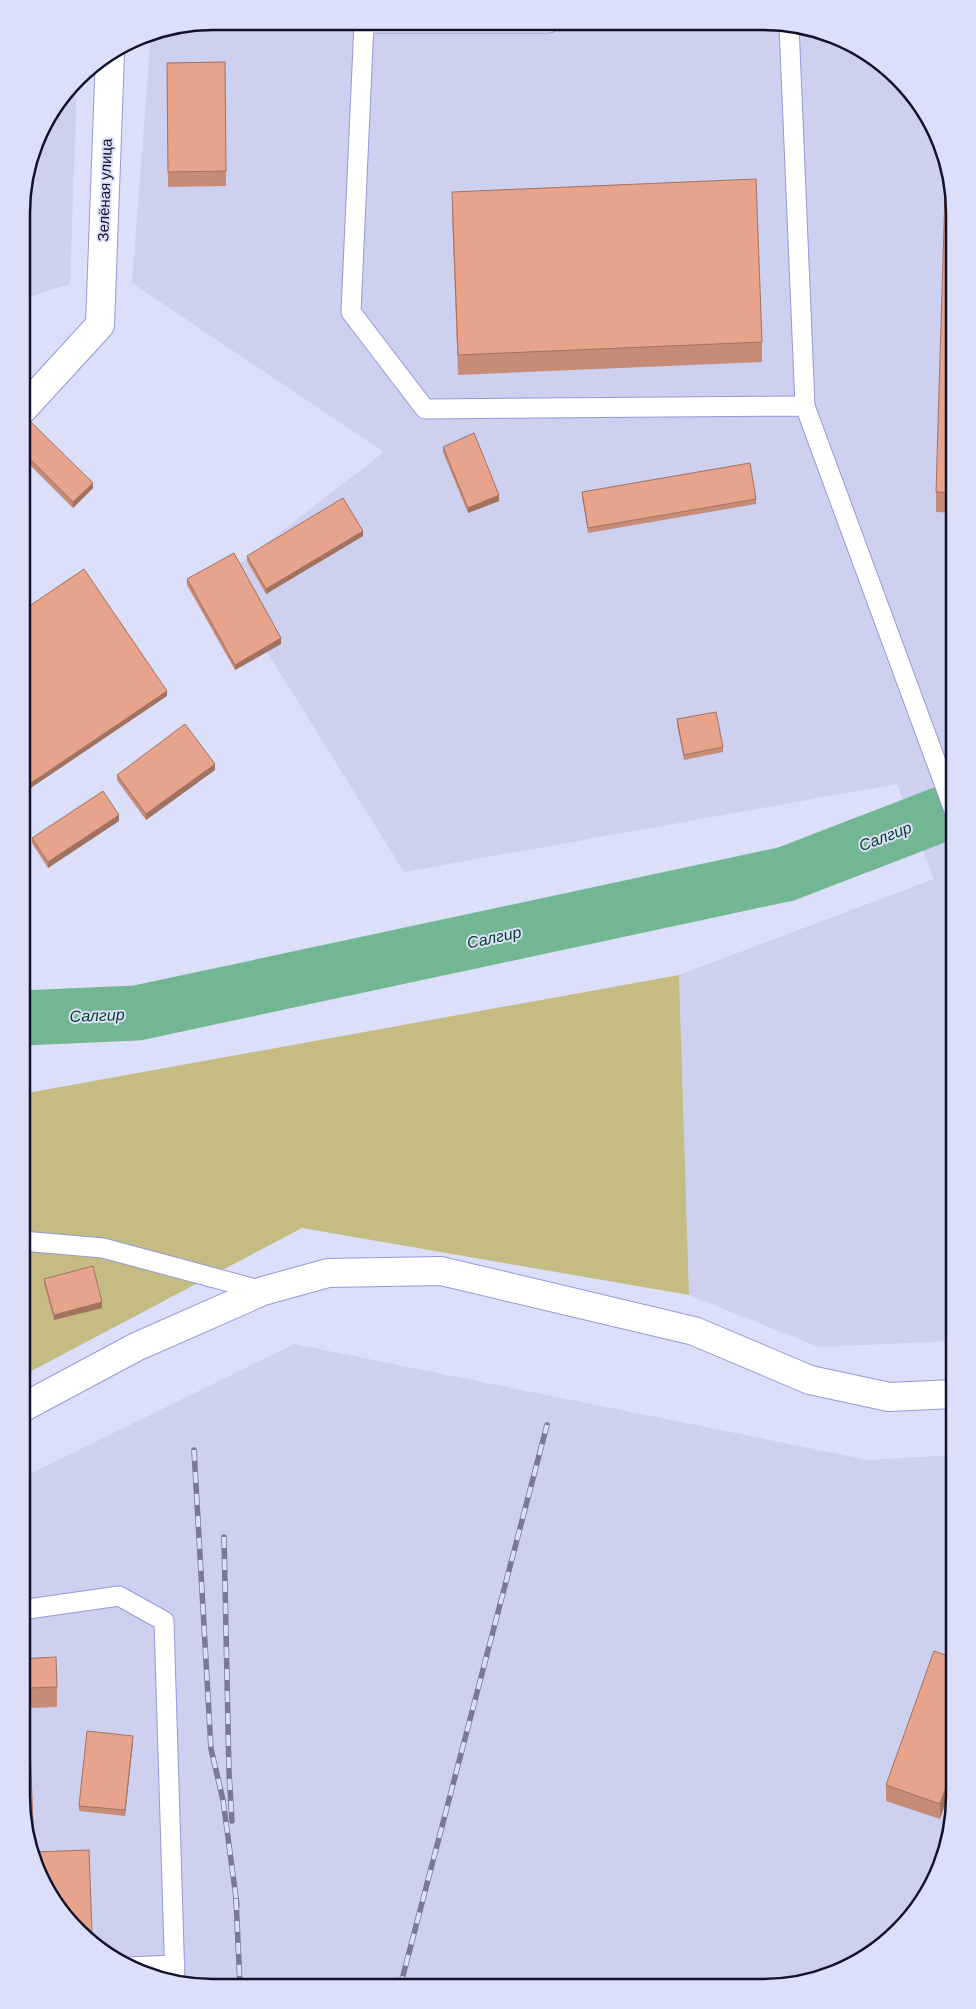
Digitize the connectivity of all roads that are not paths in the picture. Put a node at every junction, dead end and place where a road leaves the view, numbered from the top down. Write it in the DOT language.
graph roads {
  1 [pos="364,30"];
  2 [pos="788,32"];
  3 [pos="110,62"];
  4 [pos="30,401"];
  5 [pos="805,406"];
  6 [pos="946,789"];
  7 [pos="30,1242"];
  8 [pos="263,1291"];
  9 [pos="946,1394"];
  10 [pos="30,1404"];
  11 [pos="30,1609"];
  12 [pos="175,1974"];
  1 -- 5 [label="lane"];
  2 -- 5 [label="lane"];
  3 -- 4 [label="street, Зелёная улица"];
  5 -- 6 [label="lane"];
  7 -- 8 [label="lane"];
  8 -- 9 [label="street"];
  8 -- 10 [label="street"];
  11 -- 12 [label="lane"];
}
